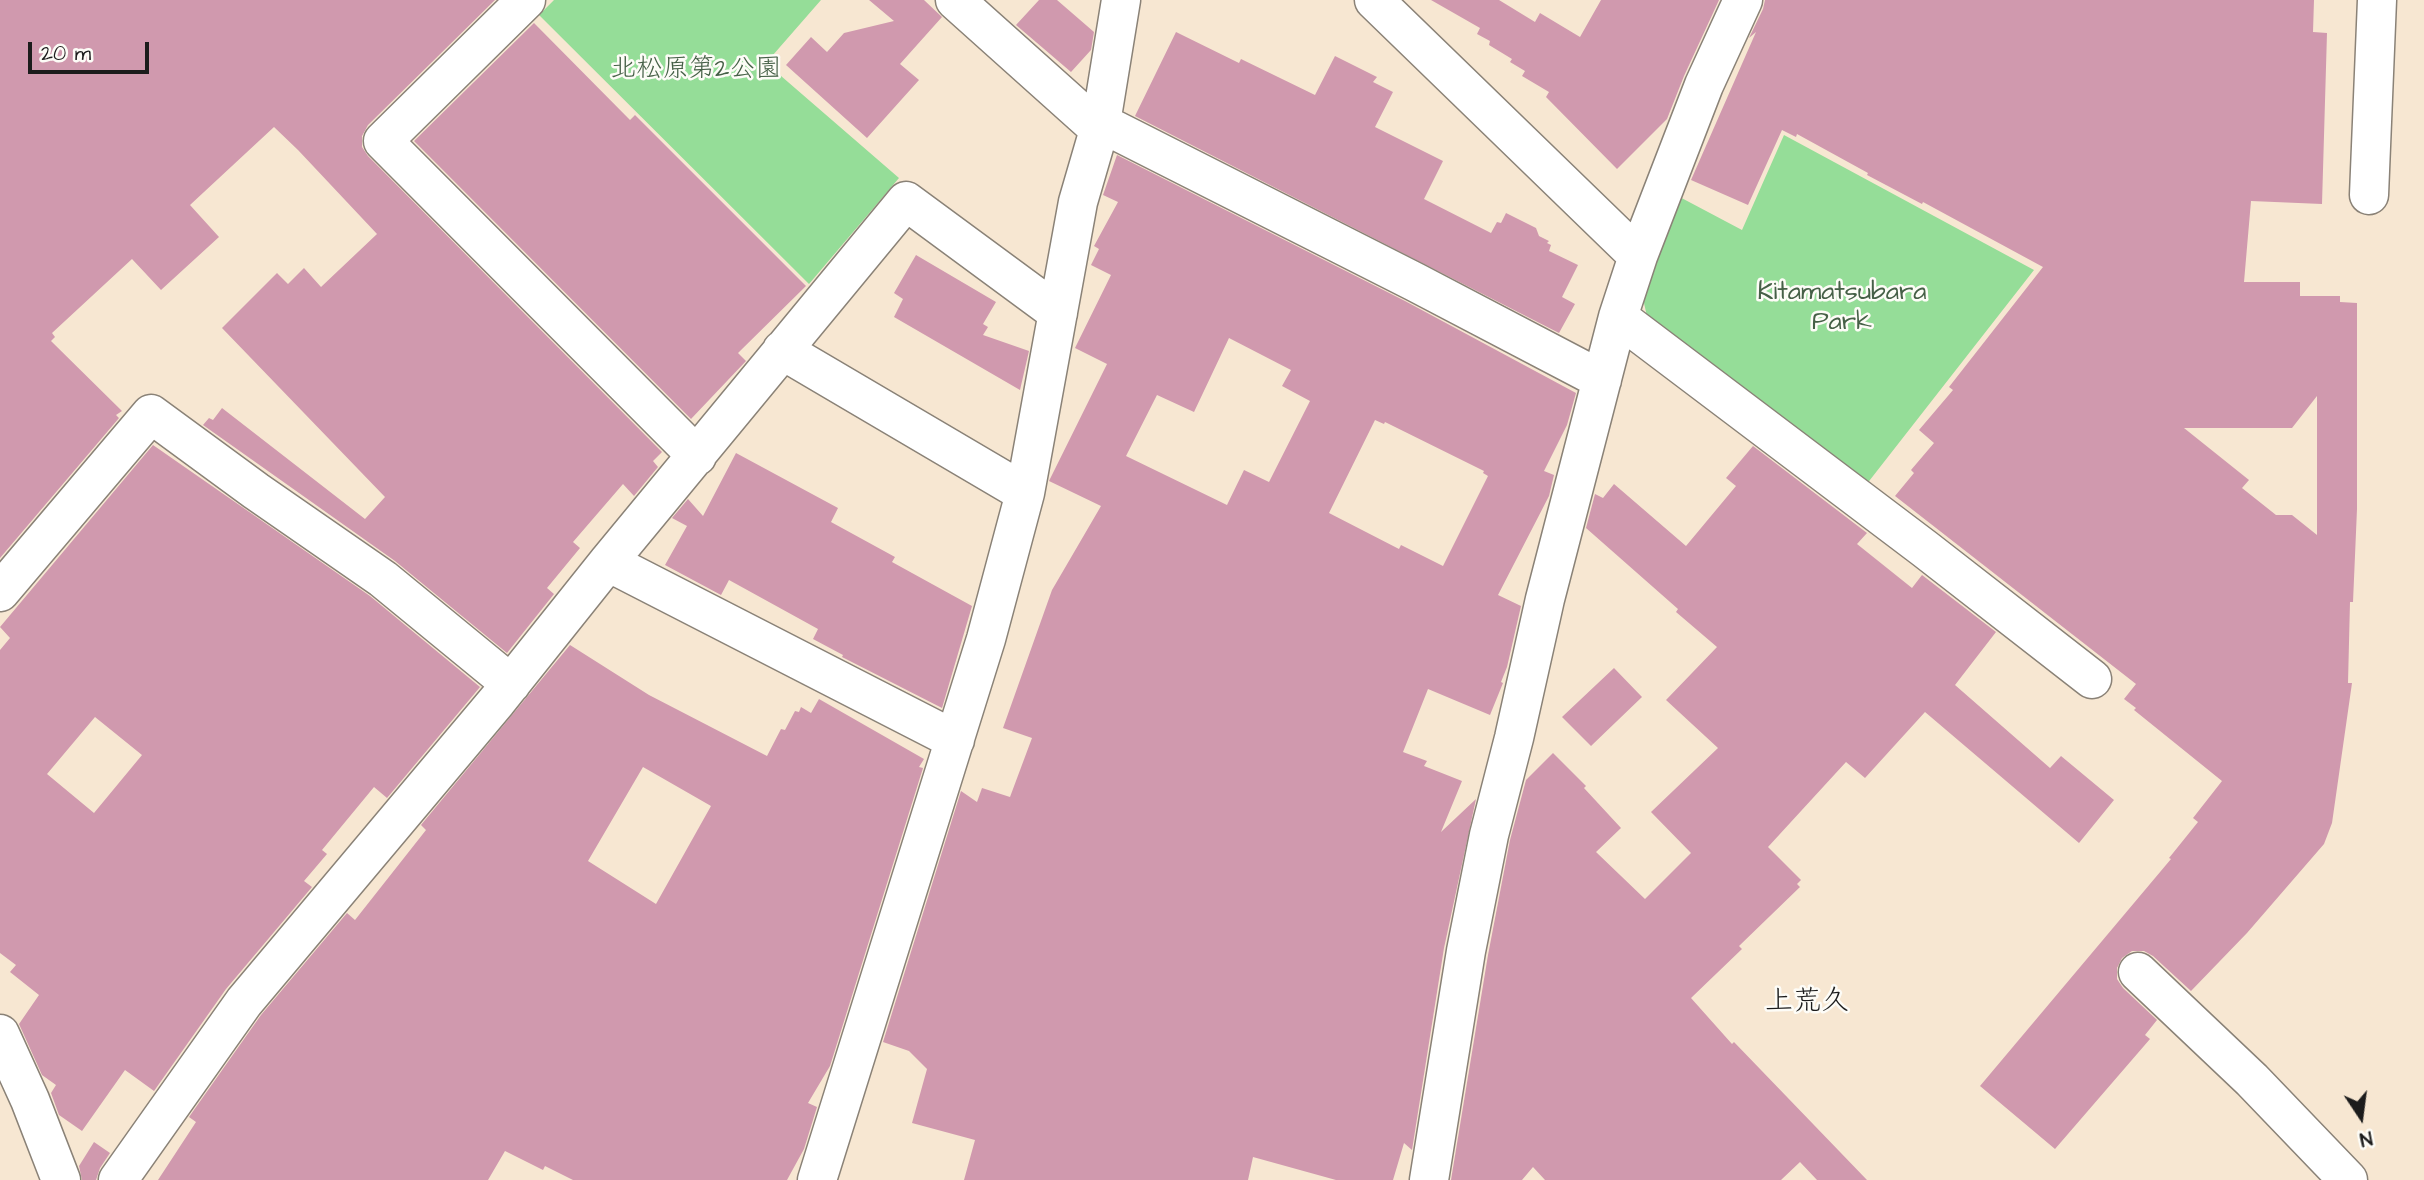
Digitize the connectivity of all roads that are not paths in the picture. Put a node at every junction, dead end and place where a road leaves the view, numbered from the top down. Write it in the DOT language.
graph roads {
  1 [pos="526,0"];
  2 [pos="956,0"];
  3 [pos="1121,0"];
  4 [pos="1374,0"];
  5 [pos="1743,0"];
  6 [pos="2377,0"];
  7 [pos="1100,126"];
  8 [pos="2369,195"];
  9 [pos="1638,256"];
  10 [pos="1058,313"];
  11 [pos="1618,317"];
  12 [pos="782,351"];
  13 [pos="1602,380"];
  14 [pos="697,456"];
  15 [pos="1025,493"];
  16 [pos="608,562"];
  17 [pos="0,592"];
  18 [pos="2092,679"];
  19 [pos="511,684"];
  20 [pos="955,740"];
  21 [pos="2138,972"];
  22 [pos="0,1034"];
  23 [pos="61,1180"];
  24 [pos="118,1180"];
  25 [pos="817,1180"];
  26 [pos="1429,1180"];
  27 [pos="2348,1180"];
  1 -- 14 [label="street"];
  2 -- 7 [label="street"];
  3 -- 7 [label="street"];
  4 -- 9 [label="street"];
  5 -- 9 [label="street"];
  6 -- 8 [label="street"];
  7 -- 10 [label="street"];
  7 -- 13 [label="street"];
  9 -- 11 [label="street"];
  10 -- 12 [label="street"];
  10 -- 15 [label="street"];
  11 -- 13 [label="street"];
  11 -- 18 [label="street"];
  12 -- 14 [label="street"];
  12 -- 15 [label="street"];
  13 -- 26 [label="street"];
  14 -- 16 [label="street"];
  15 -- 20 [label="street"];
  16 -- 19 [label="street"];
  16 -- 20 [label="street"];
  17 -- 19 [label="street"];
  19 -- 24 [label="street"];
  20 -- 25 [label="street"];
  21 -- 27 [label="street"];
  22 -- 23 [label="street"];
}
